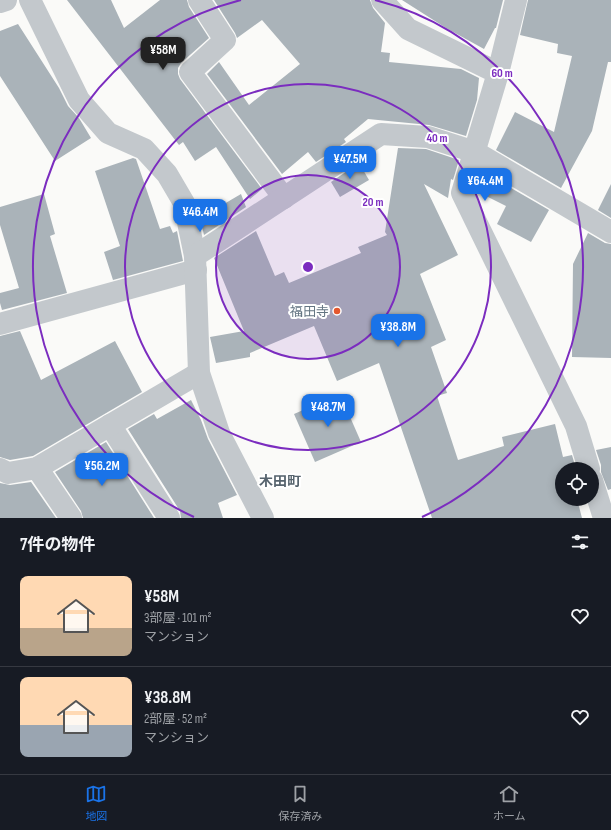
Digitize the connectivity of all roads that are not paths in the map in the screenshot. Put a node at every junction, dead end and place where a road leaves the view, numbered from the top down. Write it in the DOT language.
graph roads {
  1 [pos="6,0"];
  2 [pos="30,0"];
  3 [pos="199,0"];
  4 [pos="382,0"];
  5 [pos="516,0"];
  6 [pos="0,2"];
  7 [pos="498,73"];
  8 [pos="475,152"];
  9 [pos="284,198"];
  10 [pos="611,232"];
  11 [pos="196,263"];
  12 [pos="0,324"];
  13 [pos="199,373"];
  14 [pos="110,425"];
  15 [pos="587,462"];
  16 [pos="37,468"];
  17 [pos="0,469"];
  18 [pos="599,502"];
  19 [pos="71,518"];
  20 [pos="168,518"];
  21 [pos="263,518"];
  22 [pos="604,518"];
  1 -- 6 [label="street"];
  2 -- 11 [label="street"];
  3 -- 9 [label="street"];
  4 -- 7 [label="street"];
  5 -- 7 [label="street"];
  7 -- 8 [label="street"];
  8 -- 9 [label="street"];
  8 -- 10 [label="street"];
  8 -- 15 [label="street"];
  9 -- 11 [label="street"];
  11 -- 12 [label="street"];
  11 -- 13 [label="street"];
  13 -- 14 [label="street"];
  13 -- 21 [label="street"];
  14 -- 16 [label="street"];
  14 -- 20 [label="street"];
  16 -- 17 [label="street"];
  16 -- 19 [label="street"];
  18 -- 22 [label="street"];
}
